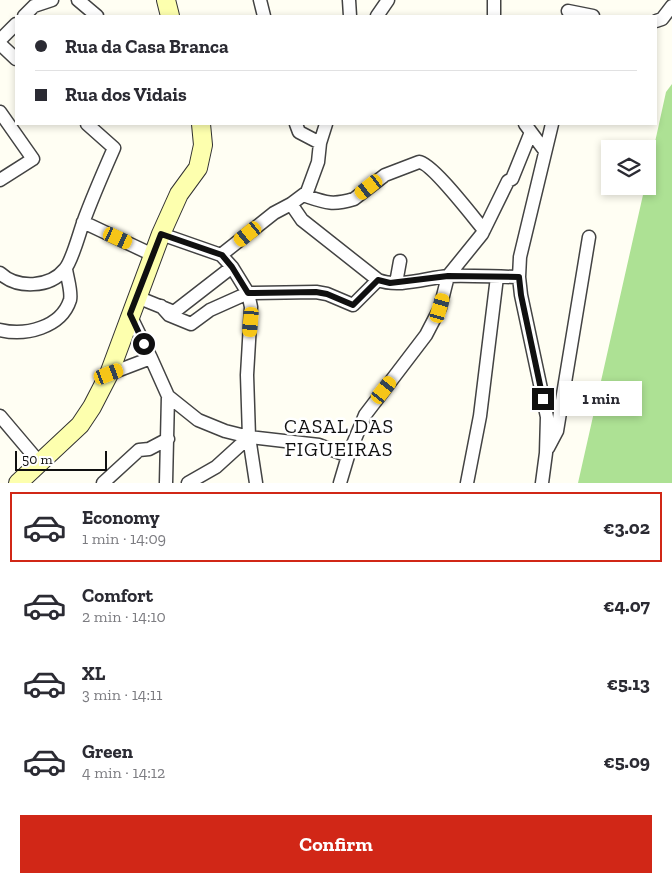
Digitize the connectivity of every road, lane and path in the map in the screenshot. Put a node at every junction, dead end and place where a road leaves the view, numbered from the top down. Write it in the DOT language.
graph roads {
  1 [pos="52,0"];
  2 [pos="78,0"];
  3 [pos="166,0"];
  4 [pos="260,0"];
  5 [pos="349,0"];
  6 [pos="388,0"];
  7 [pos="494,0"];
  8 [pos="672,6"];
  9 [pos="568,9"];
  10 [pos="25,15"];
  11 [pos="96,15"];
  12 [pos="170,15"];
  13 [pos="264,15"];
  14 [pos="350,15"];
  15 [pos="378,15"];
  16 [pos="494,15"];
  17 [pos="589,15"];
  18 [pos="657,21"];
  19 [pos="15,25"];
  20 [pos="0,40"];
  21 [pos="0,44"];
  22 [pos="15,58"];
  23 [pos="0,112"];
  24 [pos="88,125"];
  25 [pos="201,125"];
  26 [pos="296,125"];
  27 [pos="326,125"];
  28 [pos="552,125"];
  29 [pos="528,128"];
  30 [pos="320,143"];
  31 [pos="545,151"];
  32 [pos="0,180"];
  33 [pos="303,195"];
  34 [pos="291,204"];
  35 [pos="83,222"];
  36 [pos="484,230"];
  37 [pos="161,234"];
  38 [pos="589,237"];
  39 [pos="153,255"];
  40 [pos="222,255"];
  41 [pos="400,261"];
  42 [pos="232,267"];
  43 [pos="66,269"];
  44 [pos="0,273"];
  45 [pos="448,276"];
  46 [pos="497,277"];
  47 [pos="519,277"];
  48 [pos="378,280"];
  49 [pos="396,283"];
  50 [pos="248,293"];
  51 [pos="137,297"];
  52 [pos="161,306"];
  53 [pos="130,314"];
  54 [pos="0,330"];
  55 [pos="151,358"];
  56 [pos="109,374"];
  57 [pos="168,396"];
  58 [pos="0,416"];
  59 [pos="249,437"];
  60 [pos="168,439"];
  61 [pos="546,453"];
  62 [pos="348,456"];
  63 [pos="39,462"];
  64 [pos="18,483"];
  65 [pos="103,483"];
  66 [pos="166,483"];
  67 [pos="188,483"];
  68 [pos="256,483"];
  69 [pos="340,483"];
  70 [pos="467,483"];
  71 [pos="542,483"];
  1 -- 10 [label="street"];
  2 -- 11 [label="street"];
  3 -- 12 [label="street"];
  4 -- 13 [label="street"];
  5 -- 14 [label="street"];
  6 -- 15 [label="street"];
  7 -- 16 [label="street"];
  8 -- 18 [label="street"];
  9 -- 17 [label="street"];
  19 -- 20 [label="street"];
  21 -- 22 [label="street"];
  23 -- 32 [label="street"];
  24 -- 35 [label="street"];
  25 -- 37 [label="street"];
  26 -- 30 [label="street"];
  27 -- 30 [label="street"];
  28 -- 31 [label="street"];
  29 -- 31 [label="street"];
  29 -- 36 [label="street"];
  30 -- 33 [label="street"];
  31 -- 47 [label="street"];
  33 -- 34 [label="street"];
  33 -- 36 [label="street"];
  34 -- 40 [label="street"];
  34 -- 48 [label="street"];
  35 -- 39 [label="street"];
  35 -- 43 [label="street"];
  36 -- 45 [label="street"];
  37 -- 39 [label="street"];
  37 -- 40 [label="street"];
  38 -- 61 [label="street"];
  39 -- 51 [label="street"];
  40 -- 42 [label="street"];
  41 -- 49 [label="street"];
  42 -- 50 [label="street"];
  42 -- 52 [label="street"];
  43 -- 44 [label="street"];
  43 -- 54 [label="street"];
  45 -- 46 [label="street"];
  45 -- 49 [label="street"];
  45 -- 62 [label="street"];
  46 -- 47 [label="street"];
  46 -- 70 [label="street"];
  47 -- 61 [label="street"];
  48 -- 49 [label="street"];
  48 -- 50 [label="street"];
  50 -- 52 [label="street"];
  50 -- 59 [label="street"];
  51 -- 52 [label="street"];
  51 -- 53 [label="street"];
  53 -- 55 [label="street"];
  53 -- 56 [label="street"];
  55 -- 56 [label="street"];
  55 -- 57 [label="street"];
  56 -- 63 [label="street"];
  57 -- 59 [label="street"];
  57 -- 60 [label="street"];
  58 -- 63 [label="street"];
  59 -- 62 [label="street"];
  59 -- 67 [label="street"];
  59 -- 68 [label="street"];
  60 -- 65 [label="street"];
  60 -- 66 [label="street"];
  61 -- 71 [label="street"];
  62 -- 69 [label="street"];
  63 -- 64 [label="street"];
}
